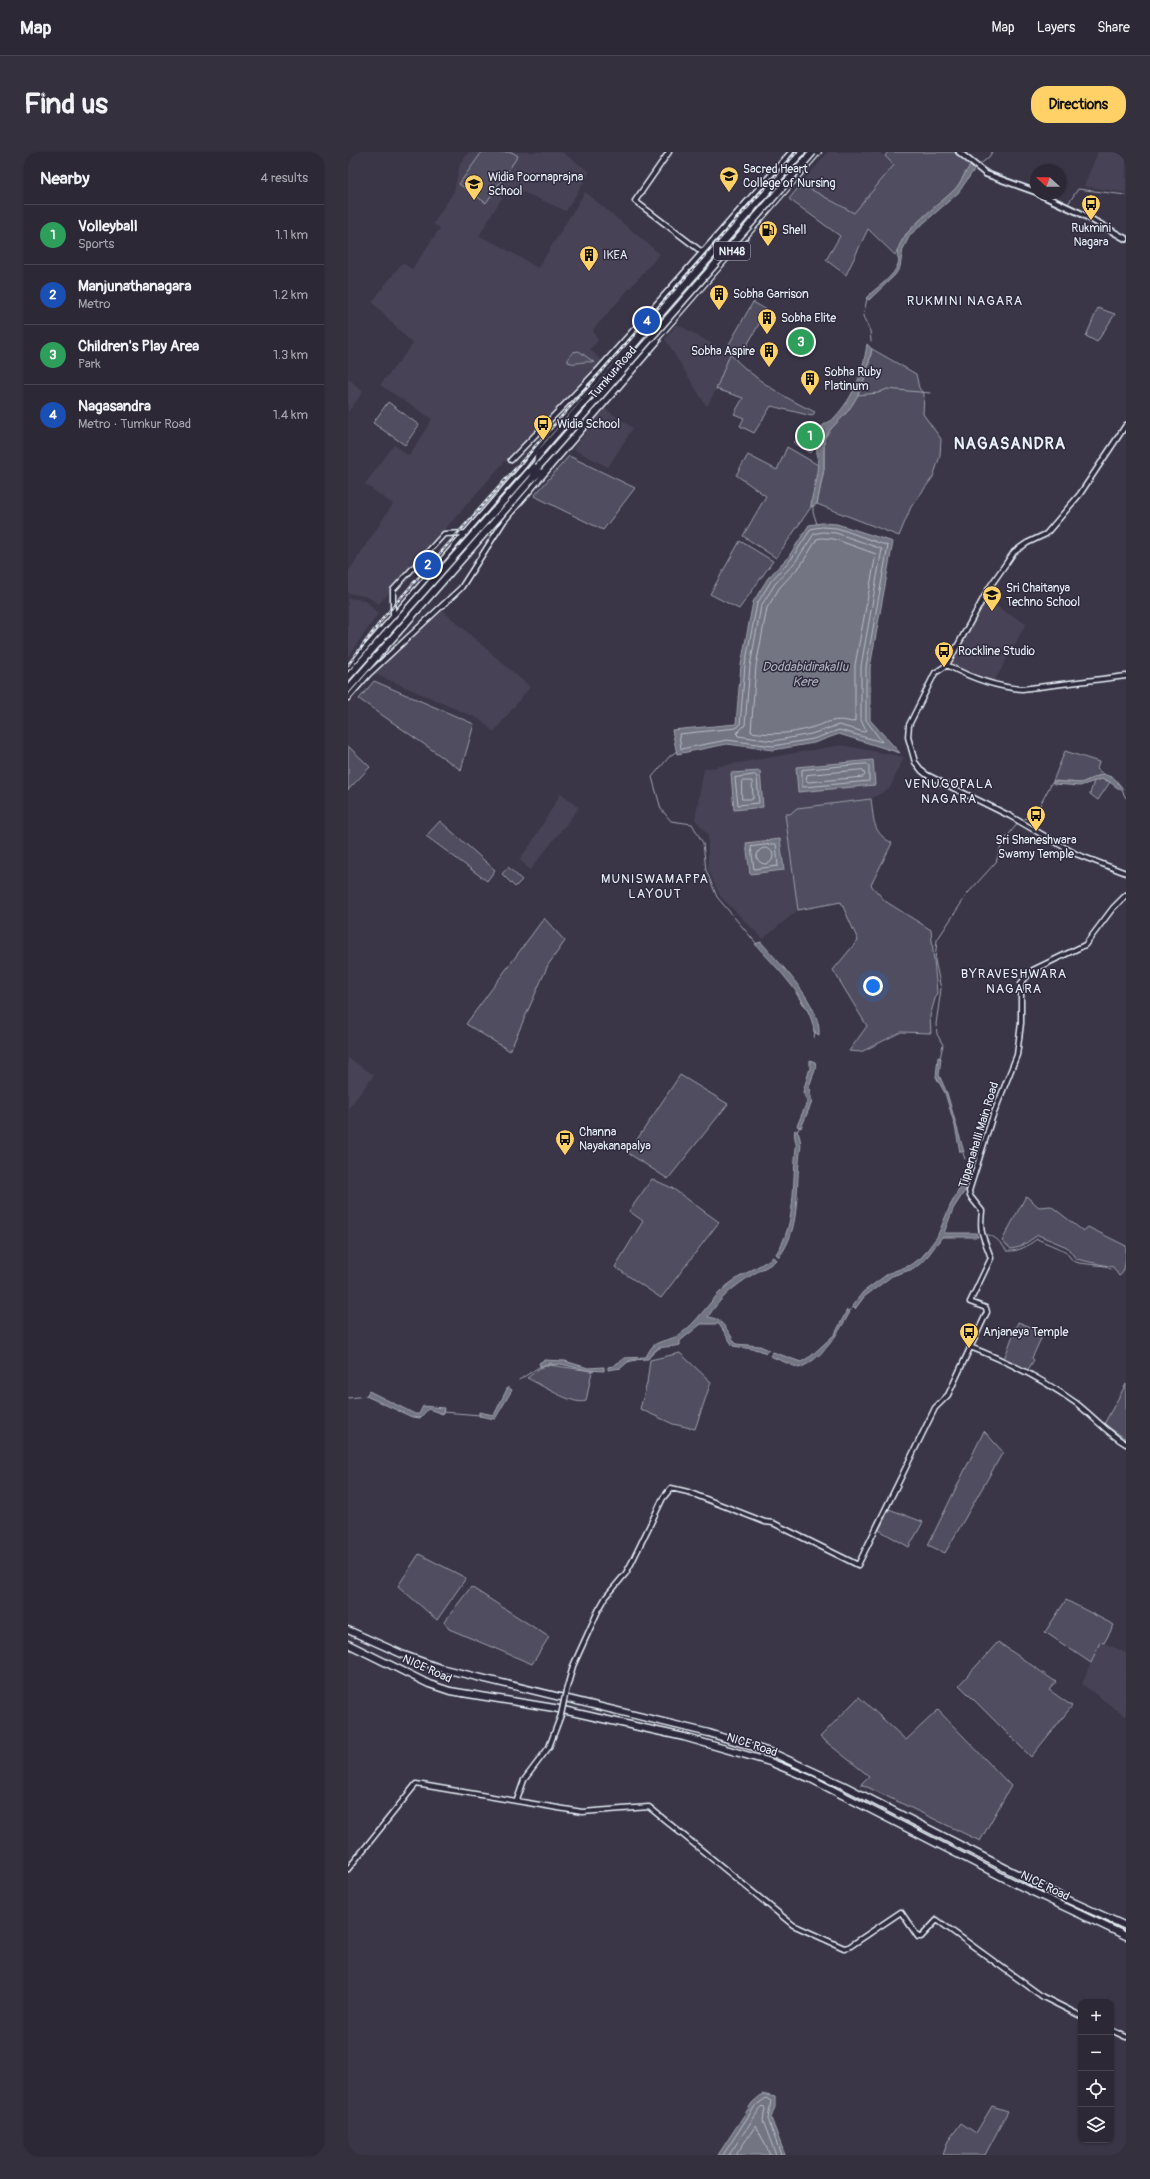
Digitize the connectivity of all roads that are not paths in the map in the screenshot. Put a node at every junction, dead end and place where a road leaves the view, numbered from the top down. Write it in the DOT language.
graph roads {
  1 [pos="669,152"];
  2 [pos="791,152"];
  3 [pos="798,152"];
  4 [pos="802,152"];
  5 [pos="808,152"];
  6 [pos="813,152"];
  7 [pos="818,152"];
  8 [pos="821,152"];
  9 [pos="959,152"];
  10 [pos="775,183"];
  11 [pos="1030,190"];
  12 [pos="784,191"];
  13 [pos="1052,200"];
  14 [pos="1126,239"];
  15 [pos="702,252"];
  16 [pos="1126,425"];
  17 [pos="538,432"];
  18 [pos="545,439"];
  19 [pos="511,460"];
  20 [pos="538,464"];
  21 [pos="532,479"];
  22 [pos="466,533"];
  23 [pos="393,618"];
  24 [pos="947,665"];
  25 [pos="348,668"];
  26 [pos="1126,676"];
  27 [pos="348,677"];
  28 [pos="348,690"];
  29 [pos="348,698"];
  30 [pos="1126,873"];
  31 [pos="1126,894"];
  32 [pos="970,1347"];
  33 [pos="1126,1444"];
  34 [pos="348,1630"];
  35 [pos="348,1644"];
  36 [pos="517,1800"];
  37 [pos="348,1869"];
  38 [pos="1126,1926"];
  39 [pos="1126,1936"];
  40 [pos="1078,2014"];
  41 [pos="1114,2031"];
  42 [pos="1126,2036"];
  1 -- 15 [label="street"];
  2 -- 15 [label="street"];
  3 -- 18 [label="street"];
  4 -- 10 [label="highway, Tumkur Road / NH48"];
  5 -- 20 [label="highway"];
  6 -- 20 [label="highway, bridge"];
  7 -- 12 [label="highway, Tumkur Road / NH48"];
  8 -- 29 [label="street"];
  9 -- 11 [label="main road"];
  10 -- 12 [label="highway"];
  10 -- 20 [label="highway, Tumkur Road / NH48"];
  12 -- 21 [label="highway, Tumkur Road / NH48"];
  13 -- 14 [label="main road"];
  15 -- 17 [label="street"];
  16 -- 24 [label="street"];
  17 -- 18 [label="street"];
  17 -- 19 [label="street"];
  18 -- 22 [label="street"];
  20 -- 21 [label="highway"];
  20 -- 27 [label="highway, NH48"];
  21 -- 28 [label="highway, NH48"];
  22 -- 23 [label="street"];
  22 -- 23 [label="street"];
  23 -- 25 [label="street"];
  24 -- 26 [label="street"];
  24 -- 30 [label="street"];
  31 -- 32 [label="street, Tippenahalli Main Road"];
  32 -- 33 [label="street"];
  32 -- 36 [label="street, bridge"];
  34 -- 38 [label="highway, NICE Road"];
  35 -- 39 [label="highway, NICE Road"];
  36 -- 37 [label="street"];
  36 -- 40 [label="street"];
  41 -- 42 [label="street"];
}
